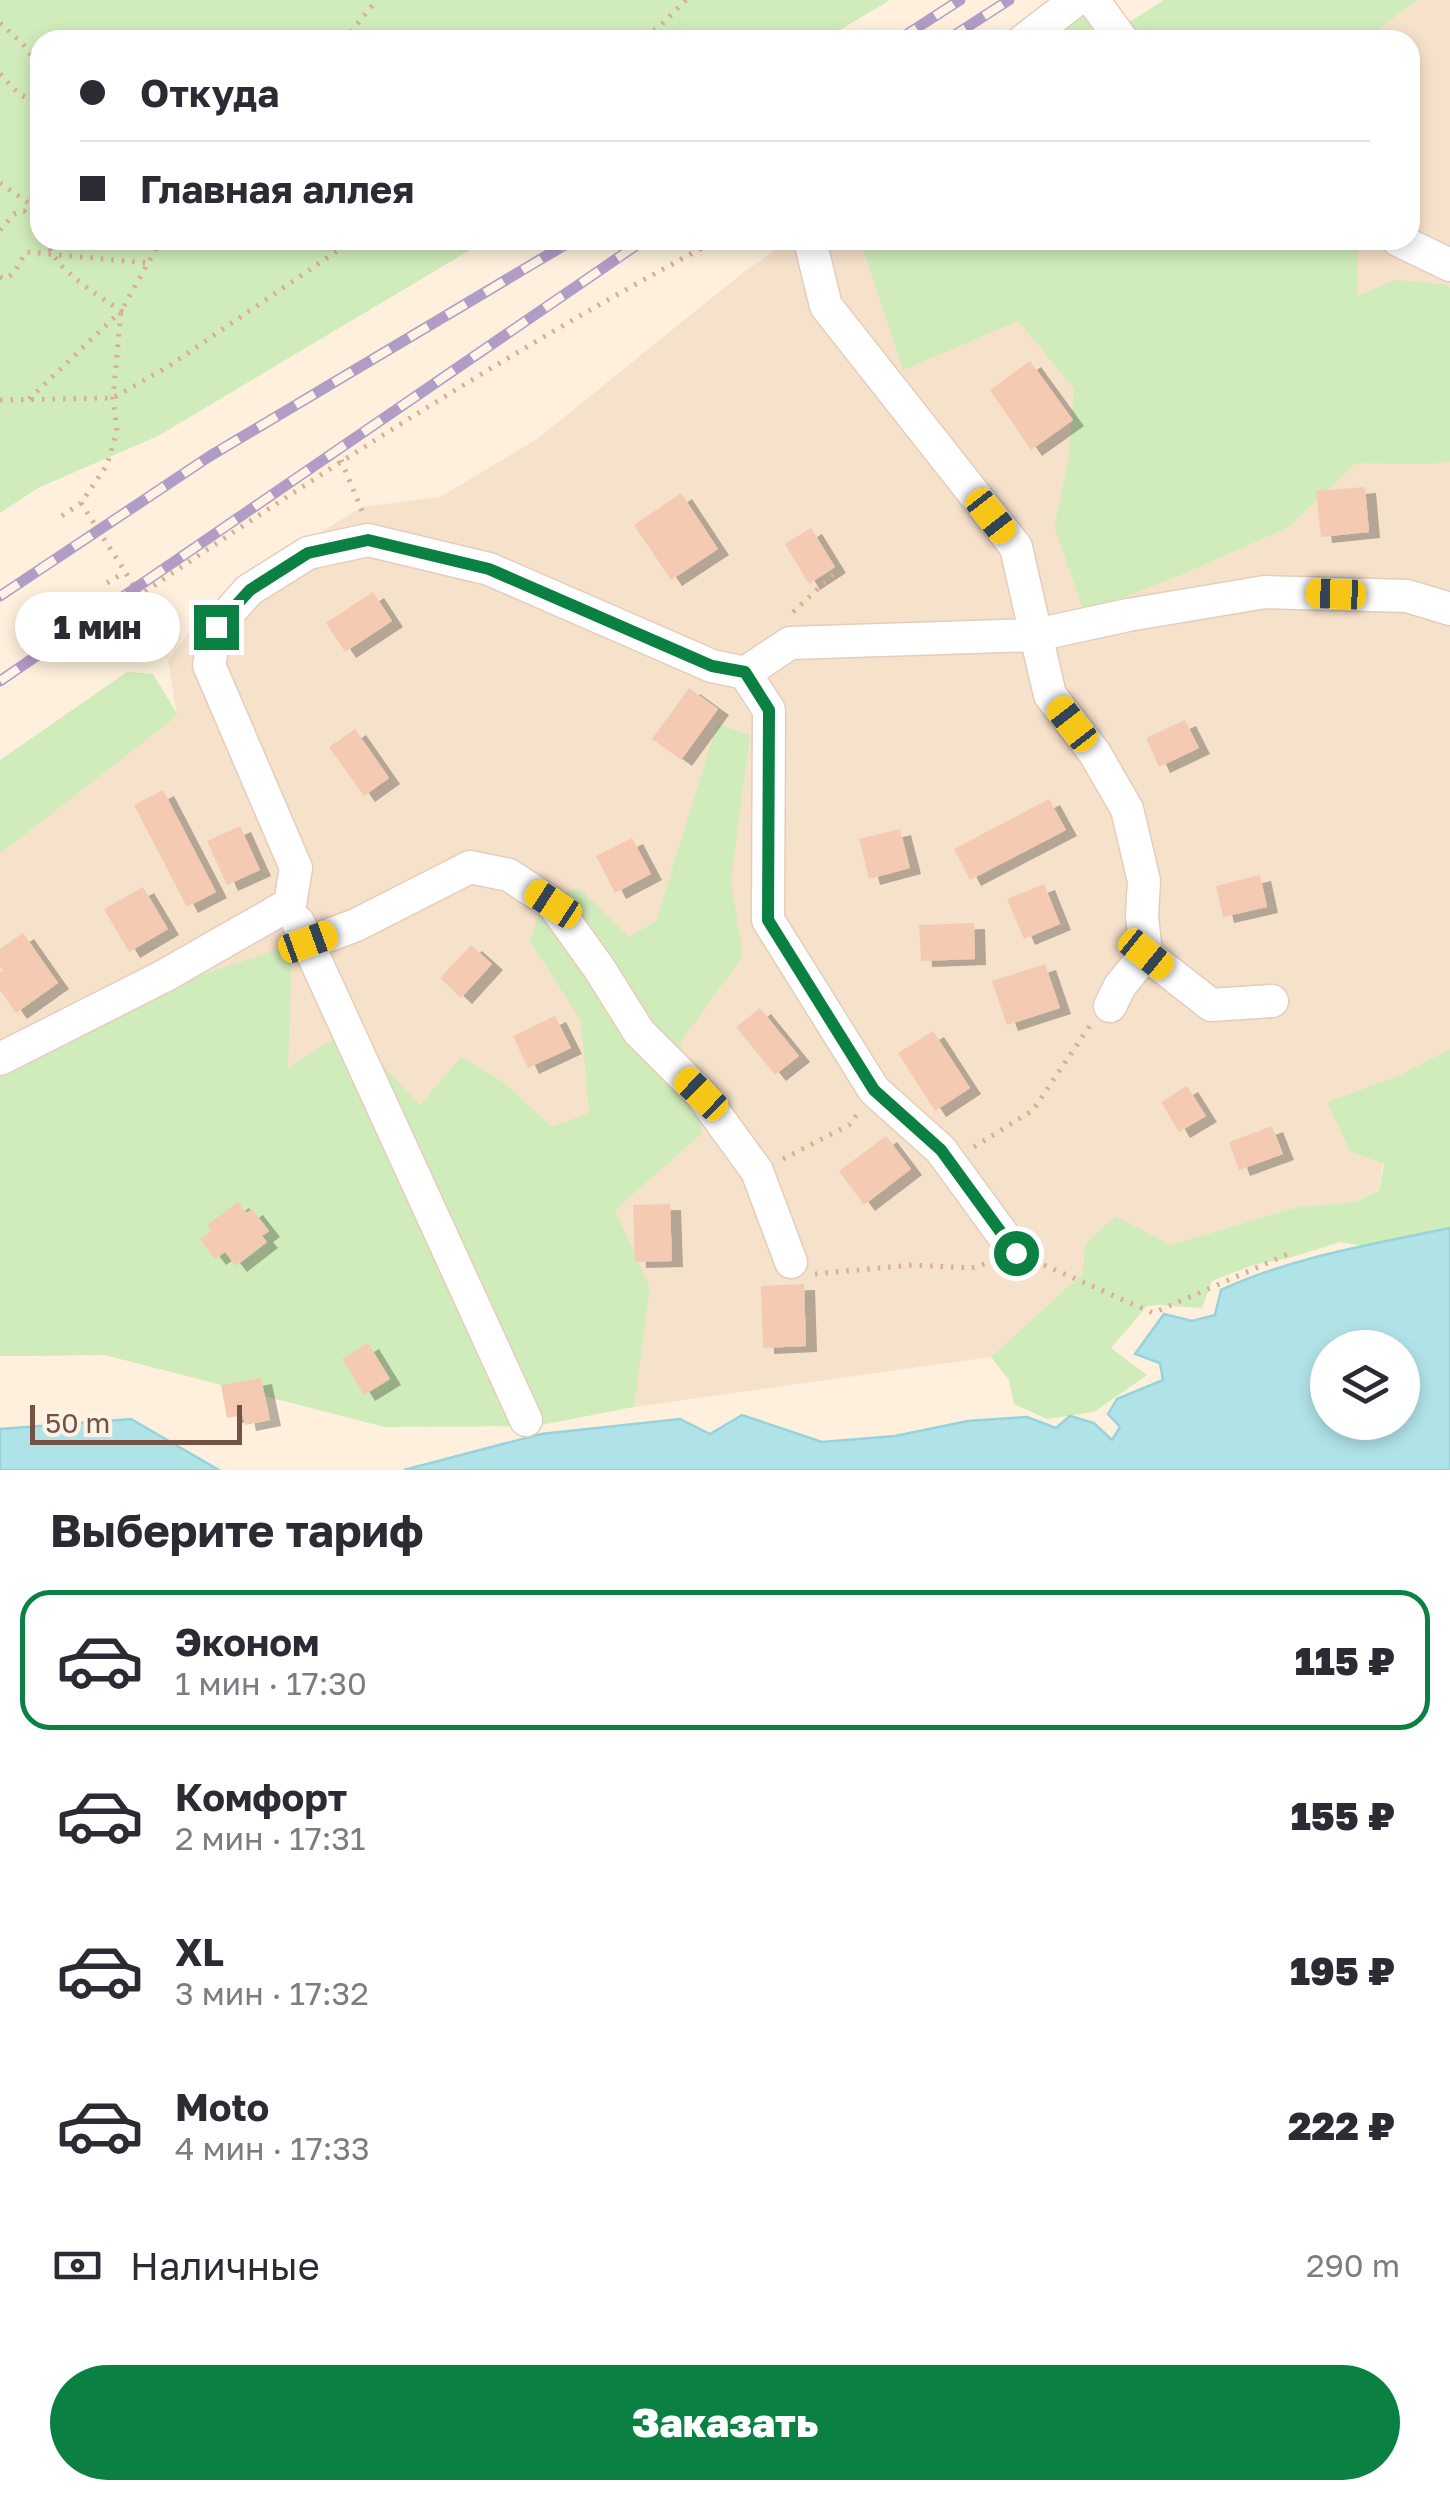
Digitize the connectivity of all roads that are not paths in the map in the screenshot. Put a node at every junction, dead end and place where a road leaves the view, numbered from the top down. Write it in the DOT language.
graph roads {
  1 [pos="1076,0"];
  2 [pos="1093,0"];
  3 [pos="1037,30"];
  4 [pos="1115,30"];
  5 [pos="812,250"];
  6 [pos="1419,250"];
  7 [pos="1450,265"];
  8 [pos="1450,609"];
  9 [pos="1036,635"];
  10 [pos="745,672"];
  11 [pos="290,904"];
  12 [pos="308,942"];
  13 [pos="1146,954"];
  14 [pos="1272,1001"];
  15 [pos="1110,1006"];
  16 [pos="0,1059"];
  17 [pos="1016,1253"];
  18 [pos="791,1262"];
  19 [pos="526,1420"];
  1 -- 3 [label="street"];
  2 -- 4 [label="street"];
  5 -- 9 [label="street"];
  6 -- 7 [label="street"];
  8 -- 9 [label="street"];
  9 -- 10 [label="street"];
  9 -- 13 [label="street"];
  10 -- 11 [label="street"];
  10 -- 17 [label="street"];
  11 -- 12 [label="street"];
  11 -- 16 [label="street"];
  12 -- 18 [label="street"];
  12 -- 19 [label="street"];
  13 -- 14 [label="street"];
  13 -- 15 [label="street"];
}
